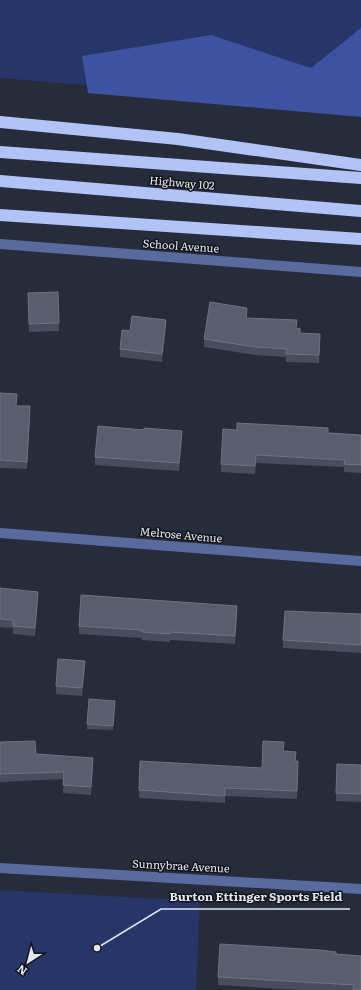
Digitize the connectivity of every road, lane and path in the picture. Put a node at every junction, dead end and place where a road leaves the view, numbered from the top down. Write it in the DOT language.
graph roads {
  1 [pos="0,122"];
  2 [pos="0,152"];
  3 [pos="361,165"];
  4 [pos="361,178"];
  5 [pos="0,181"];
  6 [pos="361,211"];
  7 [pos="0,215"];
  8 [pos="361,239"];
  9 [pos="0,244"];
  10 [pos="361,272"];
  11 [pos="0,532"];
  12 [pos="361,561"];
  13 [pos="0,868"];
  14 [pos="361,889"];
  1 -- 3 [label="highway"];
  2 -- 4 [label="highway, Highway 102"];
  5 -- 6 [label="highway, Highway 102"];
  7 -- 8 [label="highway"];
  9 -- 10 [label="street, School Avenue"];
  11 -- 12 [label="street, Melrose Avenue"];
  13 -- 14 [label="street, Sunnybrae Avenue"];
}
